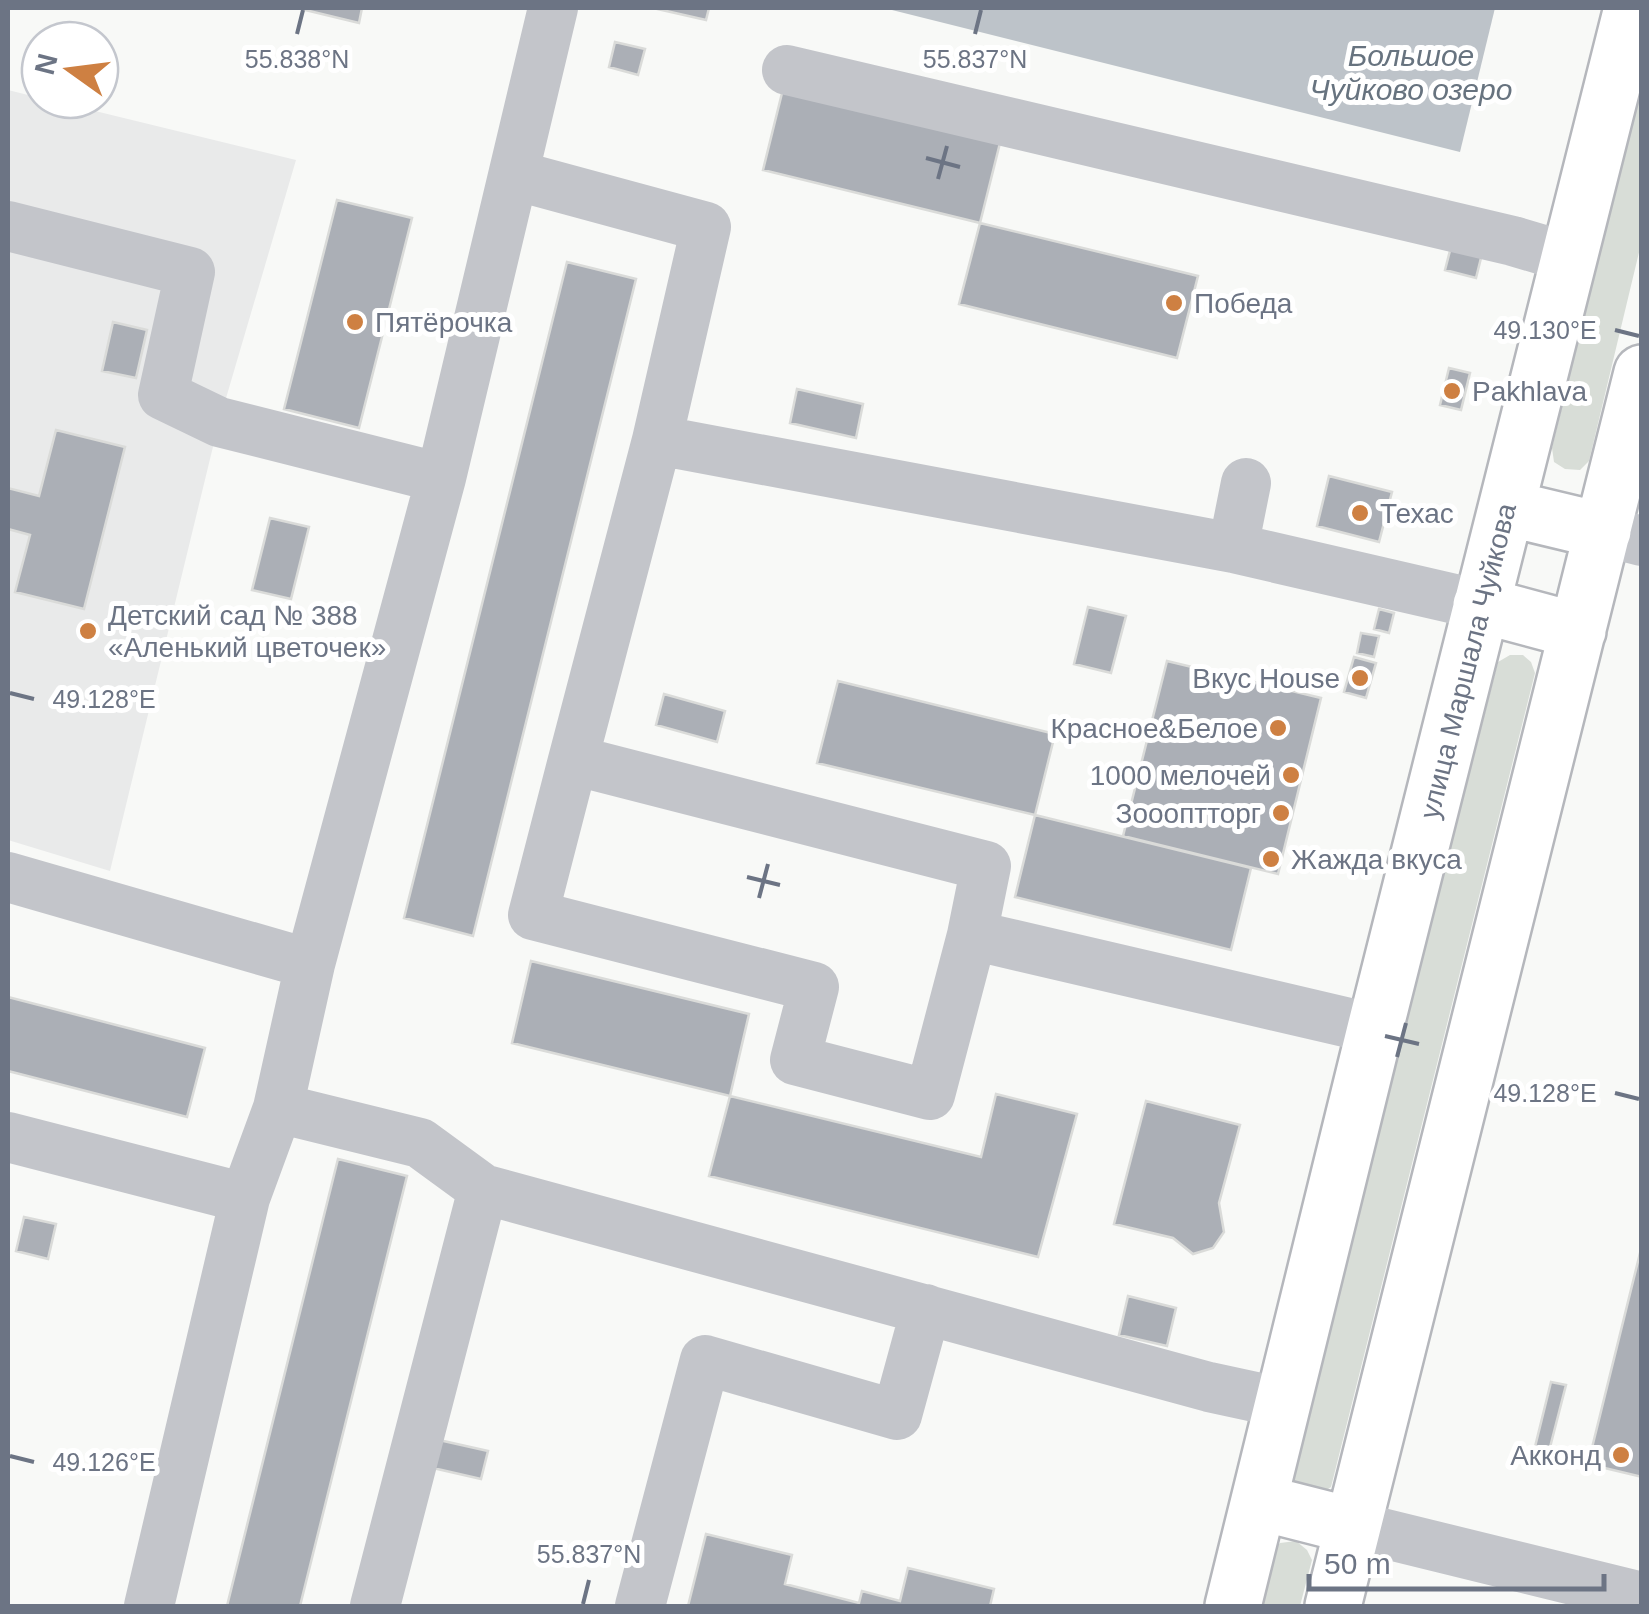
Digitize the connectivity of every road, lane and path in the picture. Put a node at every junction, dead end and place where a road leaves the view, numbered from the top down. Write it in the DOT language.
graph roads {
  1 [pos="553,8"];
  2 [pos="1632,8"];
  3 [pos="787,70"];
  4 [pos="514,175"];
  5 [pos="8,226"];
  6 [pos="1570,258"];
  7 [pos="1642,373"];
  8 [pos="657,440"];
  9 [pos="441,478"];
  10 [pos="1246,484"];
  11 [pos="1507,508"];
  12 [pos="1622,536"];
  13 [pos="1233,548"];
  14 [pos="1481,605"];
  15 [pos="1578,631"];
  16 [pos="573,760"];
  17 [pos="8,877"];
  18 [pos="972,934"];
  19 [pos="310,964"];
  20 [pos="1375,1028"];
  21 [pos="278,1108"];
  22 [pos="8,1137"];
  23 [pos="484,1188"];
  24 [pos="244,1198"];
  25 [pos="926,1310"];
  26 [pos="1283,1403"];
  27 [pos="1258,1502"];
  28 [pos="1353,1526"];
  29 [pos="1642,1597"];
  30 [pos="149,1606"];
  31 [pos="375,1606"];
  32 [pos="640,1606"];
  33 [pos="1233,1606"];
  34 [pos="1333,1606"];
  1 -- 4 [label="lane"];
  2 -- 6 [label="main road, улица Маршала Чуйкова"];
  3 -- 6 [label="lane"];
  4 -- 8 [label="lane"];
  4 -- 9 [label="lane"];
  5 -- 9 [label="lane"];
  6 -- 11 [label="main road, улица Маршала Чуйкова"];
  7 -- 12 [label="main road"];
  8 -- 13 [label="lane"];
  8 -- 16 [label="lane"];
  9 -- 19 [label="lane"];
  10 -- 13 [label="lane"];
  11 -- 12 [label="main road"];
  11 -- 14 [label="main road, улица Маршала Чуйкова"];
  12 -- 15 [label="main road"];
  13 -- 14 [label="lane"];
  14 -- 15 [label="main road"];
  14 -- 20 [label="main road, улица Маршала Чуйкова"];
  15 -- 28 [label="main road"];
  16 -- 18 [label="lane"];
  16 -- 18 [label="lane"];
  17 -- 19 [label="lane"];
  18 -- 20 [label="lane"];
  19 -- 21 [label="lane"];
  20 -- 26 [label="main road, улица Маршала Чуйкова"];
  21 -- 23 [label="lane"];
  21 -- 24 [label="lane"];
  22 -- 24 [label="lane"];
  23 -- 25 [label="lane"];
  23 -- 31 [label="lane"];
  24 -- 30 [label="lane"];
  25 -- 26 [label="lane"];
  25 -- 32 [label="lane"];
  26 -- 27 [label="main road, улица Маршала Чуйкова"];
  27 -- 28 [label="main road"];
  27 -- 33 [label="main road, улица Маршала Чуйкова"];
  28 -- 29 [label="lane"];
  28 -- 34 [label="main road"];
}
